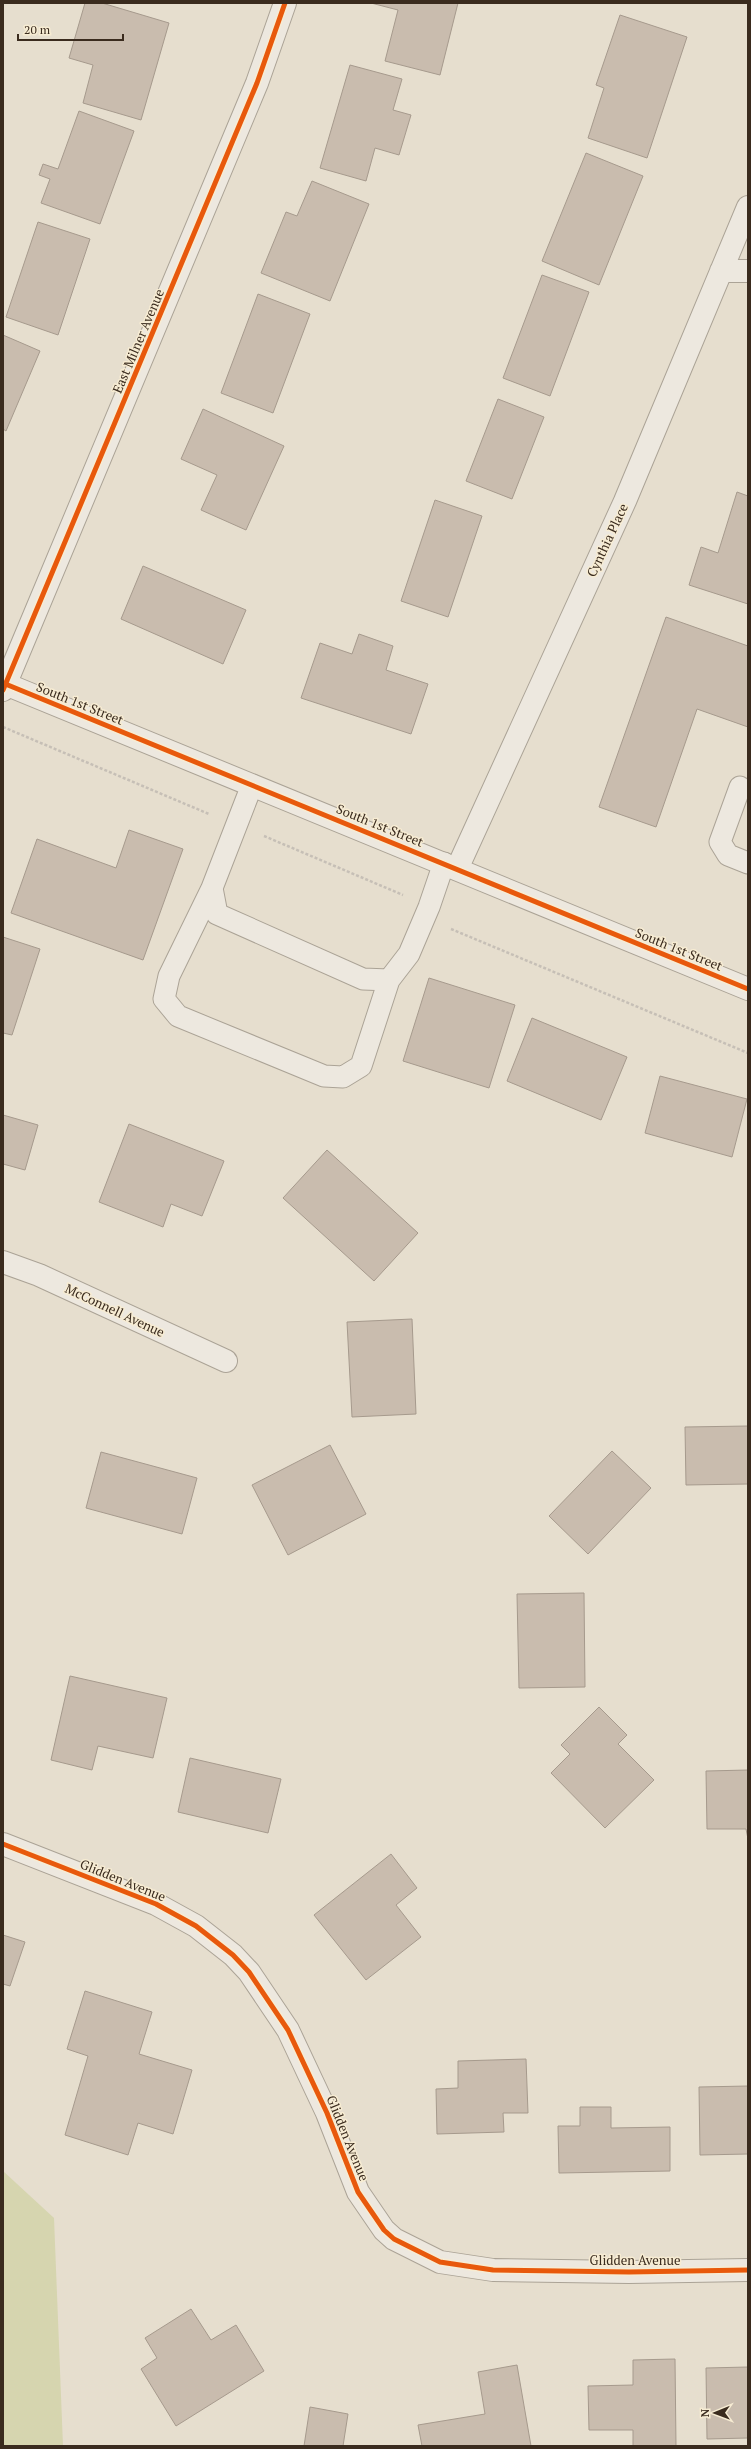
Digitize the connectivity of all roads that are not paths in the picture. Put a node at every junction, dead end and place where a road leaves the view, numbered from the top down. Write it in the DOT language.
graph roads {
  1 [pos="285,3"];
  2 [pos="748,208"];
  3 [pos="748,270"];
  4 [pos="721,271"];
  5 [pos="4,686"];
  6 [pos="252,785"];
  7 [pos="740,787"];
  8 [pos="748,863"];
  9 [pos="451,866"];
  10 [pos="212,888"];
  11 [pos="389,980"];
  12 [pos="748,989"];
  13 [pos="3,1262"];
  14 [pos="226,1361"];
  15 [pos="3,1844"];
  16 [pos="748,2270"];
  1 -- 5 [label="street, East Milner Avenue"];
  2 -- 4 [label="street, Cynthia Place"];
  3 -- 4 [label="street"];
  4 -- 9 [label="street, Cynthia Place"];
  5 -- 6 [label="street, South 1st Street"];
  6 -- 9 [label="street, South 1st Street"];
  6 -- 10 [label="lane"];
  7 -- 8 [label="lane"];
  9 -- 11 [label="lane"];
  9 -- 12 [label="street, South 1st Street"];
  10 -- 11 [label="lane"];
  10 -- 11 [label="lane"];
  13 -- 14 [label="street, McConnell Avenue"];
  15 -- 16 [label="street, Glidden Avenue"];
}
